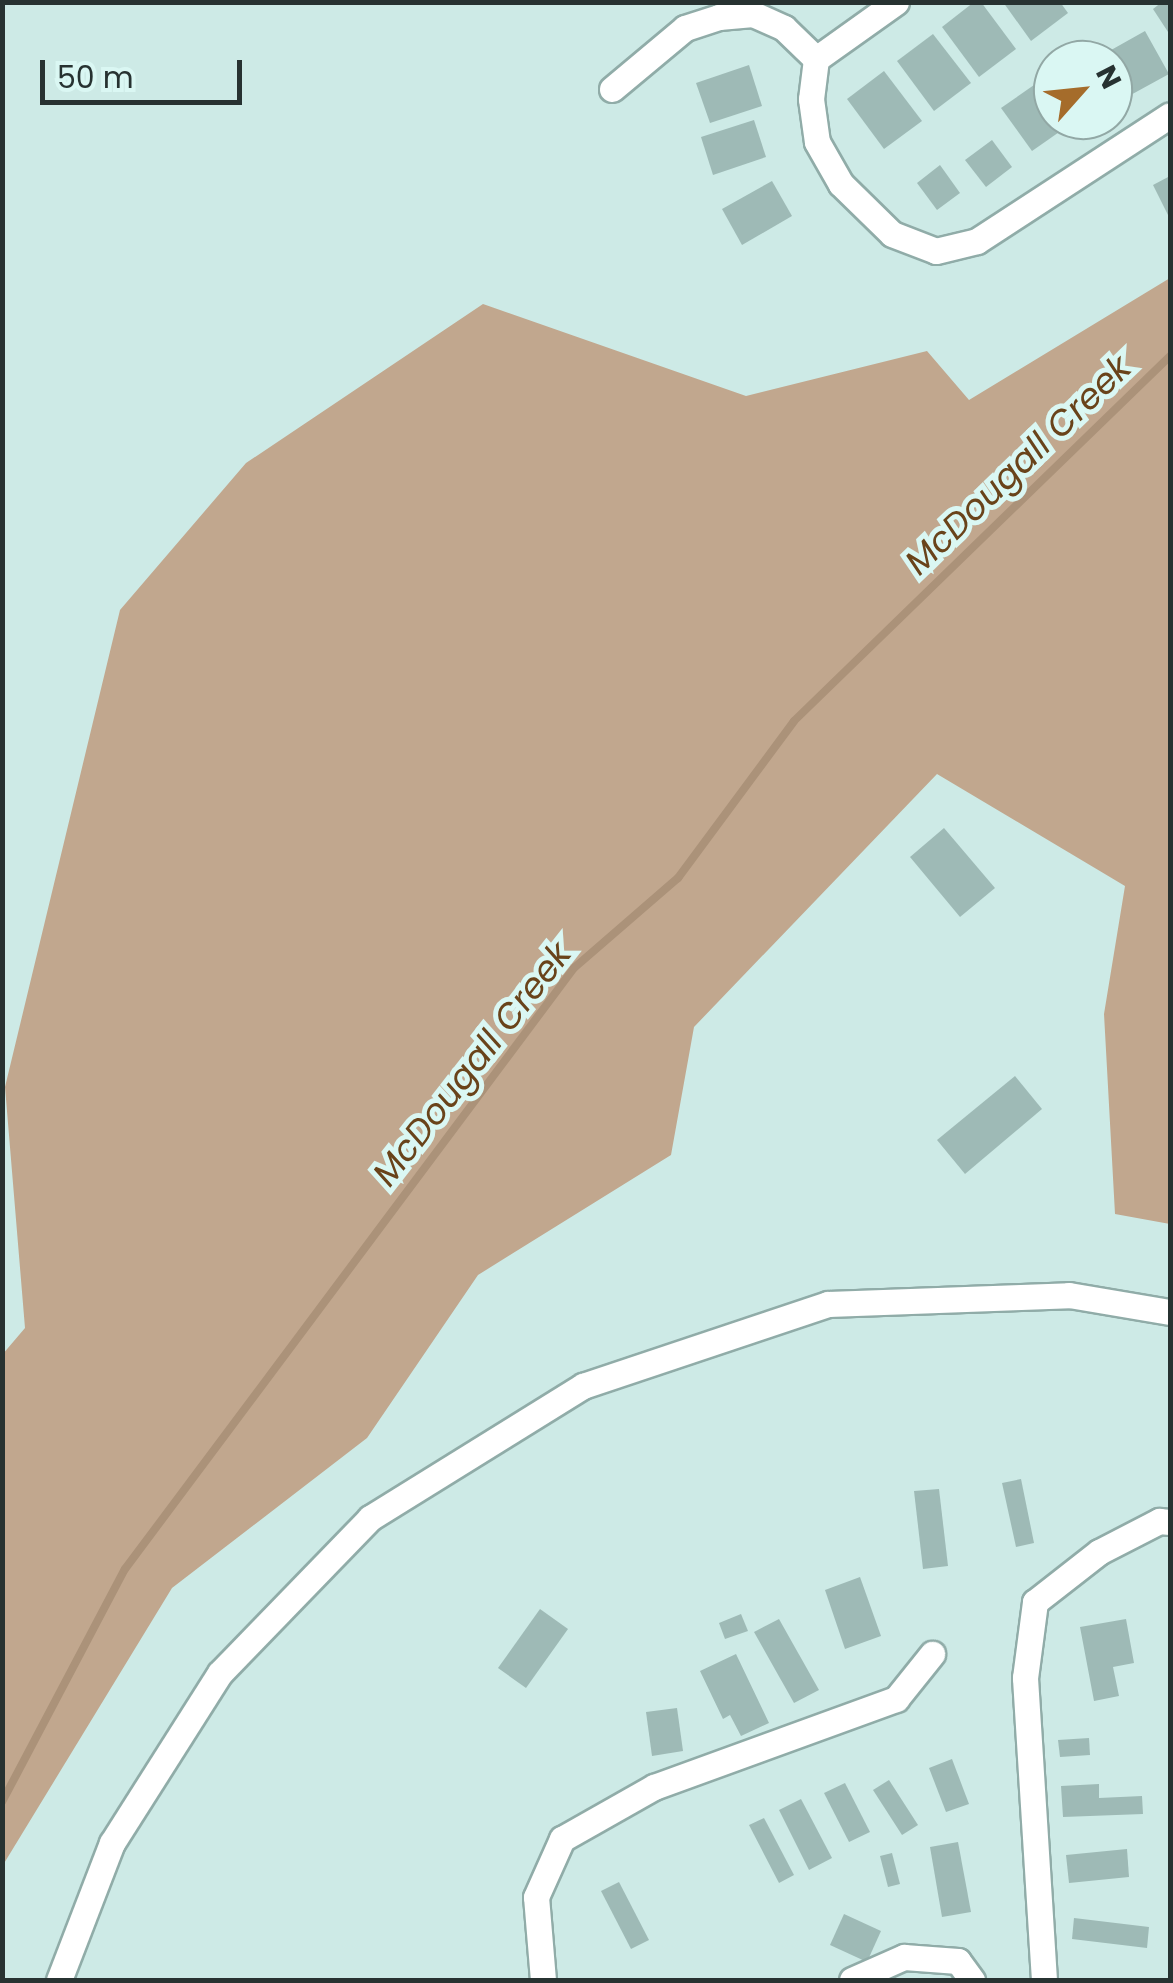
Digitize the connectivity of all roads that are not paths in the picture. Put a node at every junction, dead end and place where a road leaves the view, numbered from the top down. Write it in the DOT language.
graph roads {
  1 [pos="896,2"];
  2 [pos="816,59"];
  3 [pos="612,89"];
  4 [pos="1170,114"];
  5 [pos="1170,1312"];
  6 [pos="1170,1522"];
  7 [pos="932,1654"];
  8 [pos="59,1980"];
  9 [pos="543,1980"];
  10 [pos="852,1980"];
  11 [pos="972,1980"];
  12 [pos="1044,1980"];
  1 -- 2 [label="street"];
  2 -- 3 [label="street"];
  2 -- 4 [label="street"];
  5 -- 8 [label="street"];
  6 -- 12 [label="street"];
  7 -- 9 [label="street"];
  10 -- 11 [label="street"];
}
